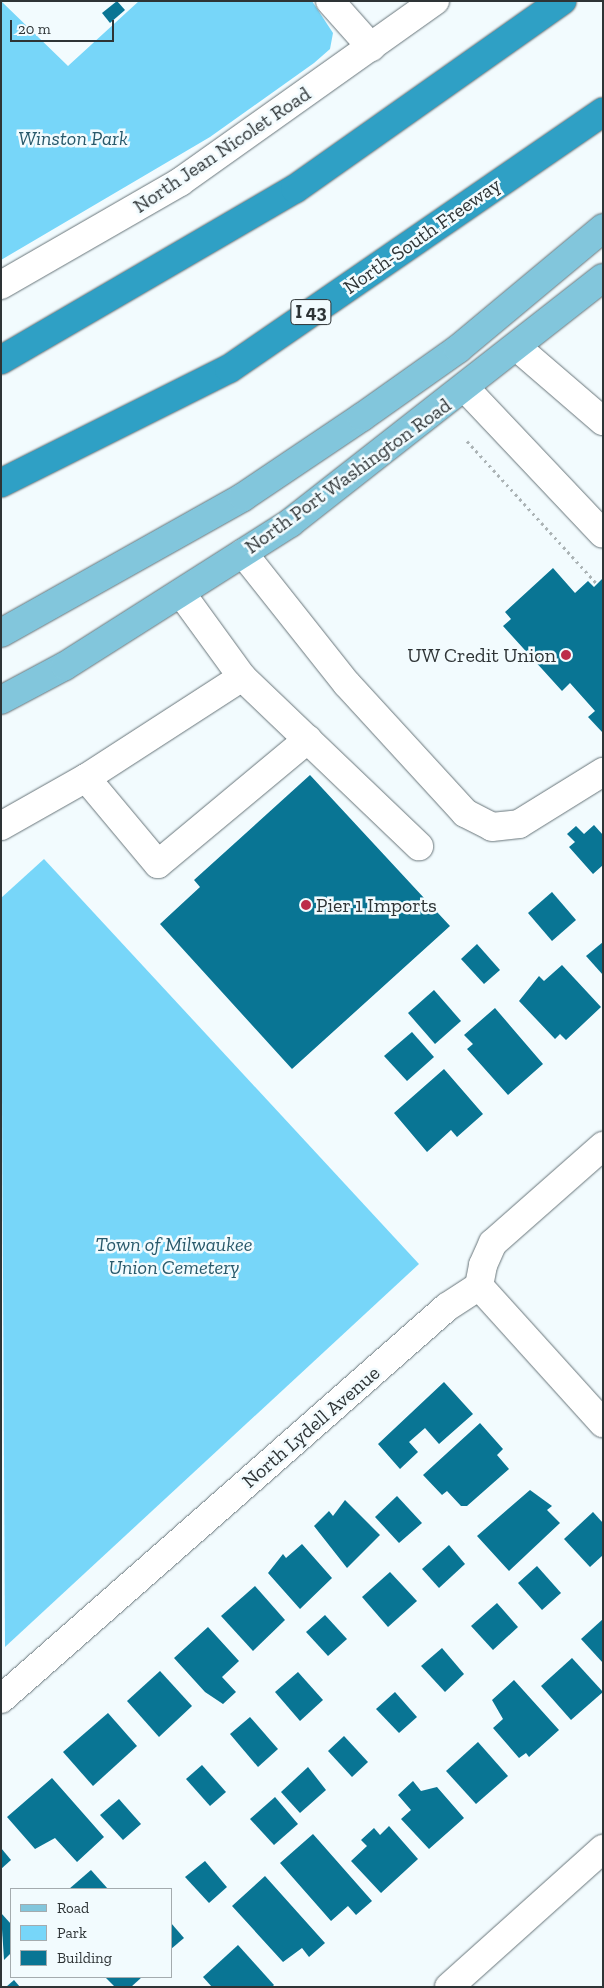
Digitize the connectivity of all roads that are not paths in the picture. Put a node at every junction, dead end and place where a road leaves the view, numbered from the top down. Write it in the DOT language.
graph roads {
  1 [pos="330,1"];
  2 [pos="435,1"];
  3 [pos="562,1"];
  4 [pos="371,47"];
  5 [pos="603,112"];
  6 [pos="603,228"];
  7 [pos="603,278"];
  8 [pos="1,285"];
  9 [pos="518,348"];
  10 [pos="1,360"];
  11 [pos="466,389"];
  12 [pos="603,421"];
  13 [pos="1,483"];
  14 [pos="603,534"];
  15 [pos="243,553"];
  16 [pos="181,592"];
  17 [pos="1,633"];
  18 [pos="242,677"];
  19 [pos="1,700"];
  20 [pos="308,739"];
  21 [pos="603,772"];
  22 [pos="86,778"];
  23 [pos="1,826"];
  24 [pos="419,846"];
  25 [pos="603,1146"];
  26 [pos="480,1286"];
  27 [pos="603,1422"];
  28 [pos="1,1699"];
  29 [pos="603,1849"];
  30 [pos="449,1987"];
  1 -- 4 [label="street"];
  2 -- 4 [label="street, North Jean Nicolet Road"];
  3 -- 10 [label="highway"];
  4 -- 8 [label="street, North Jean Nicolet Road"];
  5 -- 13 [label="highway, North-South Freeway / I 43"];
  6 -- 17 [label="main road, North Port Washington Road"];
  7 -- 9 [label="main road, North Port Washington Road"];
  9 -- 11 [label="main road, North Port Washington Road"];
  9 -- 12 [label="street"];
  11 -- 14 [label="street"];
  11 -- 15 [label="main road, North Port Washington Road"];
  15 -- 16 [label="main road, North Port Washington Road"];
  15 -- 21 [label="street"];
  16 -- 18 [label="street"];
  16 -- 19 [label="main road, North Port Washington Road"];
  18 -- 20 [label="street"];
  18 -- 22 [label="street"];
  20 -- 22 [label="street"];
  20 -- 24 [label="street"];
  22 -- 23 [label="street"];
  25 -- 26 [label="street"];
  26 -- 27 [label="street"];
  26 -- 28 [label="street, North Lydell Avenue"];
  29 -- 30 [label="street"];
}
